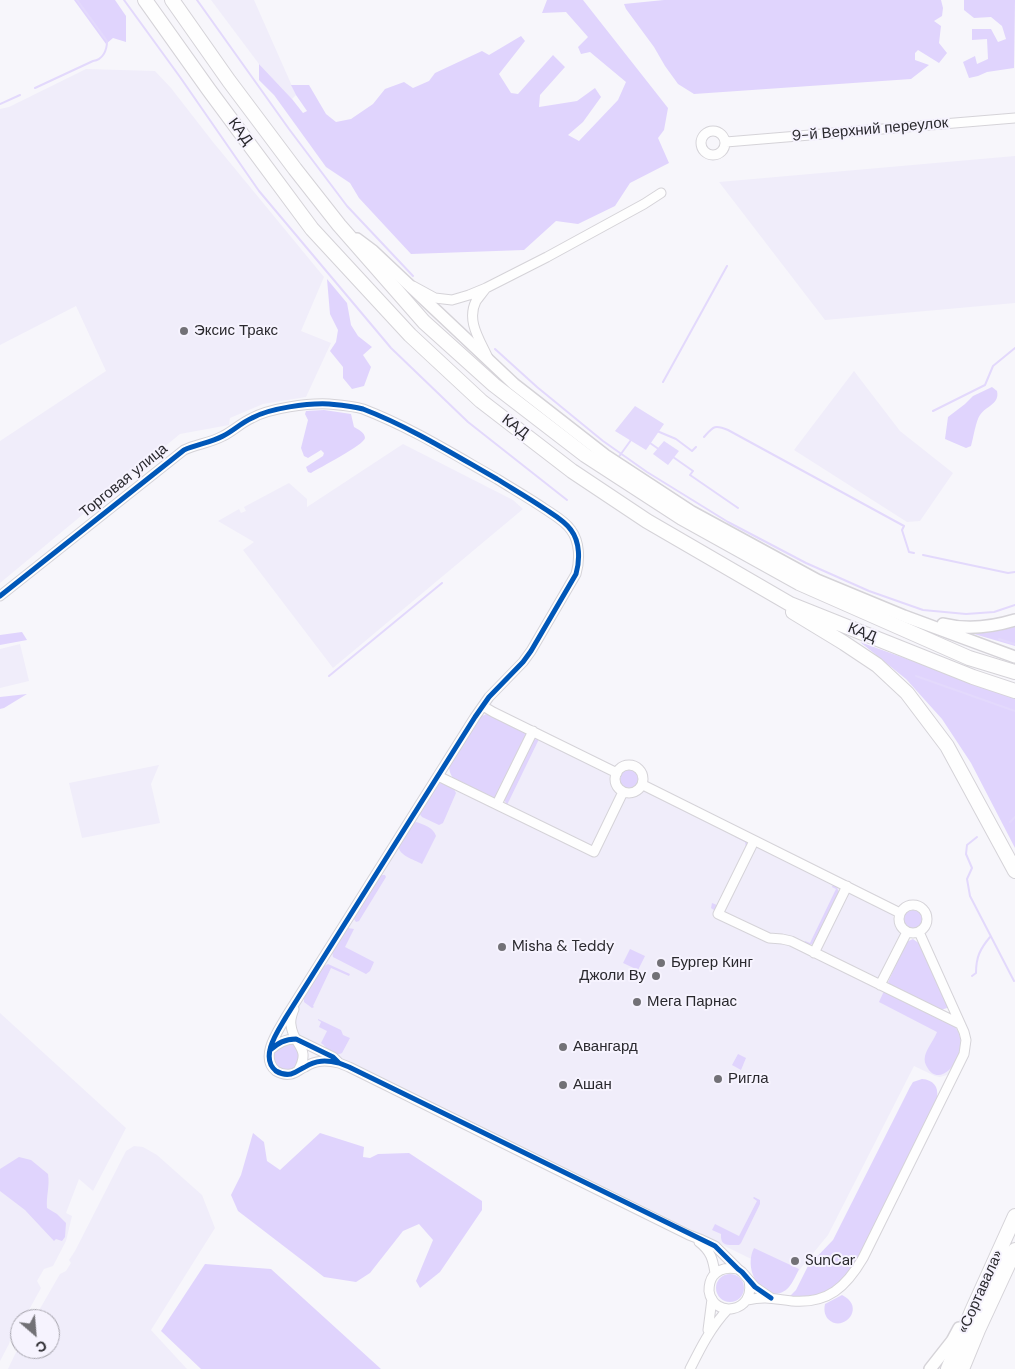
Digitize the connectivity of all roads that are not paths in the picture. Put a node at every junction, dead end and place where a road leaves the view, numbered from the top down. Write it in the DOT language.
graph roads {
  1 [pos="145,0"];
  2 [pos="172,0"];
  3 [pos="1015,118"];
  4 [pos="726,142"];
  5 [pos="661,193"];
  6 [pos="340,225"];
  7 [pos="404,281"];
  8 [pos="486,288"];
  9 [pos="491,364"];
  10 [pos="760,587"];
  11 [pos="0,596"];
  12 [pos="904,616"];
  13 [pos="1015,620"];
  14 [pos="1015,657"];
  15 [pos="1015,672"];
  16 [pos="1015,690"];
  17 [pos="483,706"];
  18 [pos="533,731"];
  19 [pos="617,773"];
  20 [pos="438,776"];
  21 [pos="643,785"];
  22 [pos="623,792"];
  23 [pos="497,804"];
  24 [pos="754,841"];
  25 [pos="1015,871"];
  26 [pos="846,886"];
  27 [pos="900,913"];
  28 [pos="907,932"];
  29 [pos="919,932"];
  30 [pos="814,953"];
  31 [pos="880,985"];
  32 [pos="295,1004"];
  33 [pos="960,1024"];
  34 [pos="296,1039"];
  35 [pos="270,1050"];
  36 [pos="339,1063"];
  37 [pos="298,1071"];
  38 [pos="1015,1216"];
  39 [pos="689,1235"];
  40 [pos="1015,1250"];
  41 [pos="738,1269"];
  42 [pos="715,1274"];
  43 [pos="749,1281"];
  44 [pos="771,1298"];
  45 [pos="712,1300"];
  46 [pos="747,1300"];
  47 [pos="728,1309"];
  48 [pos="972,1311"];
  49 [pos="707,1336"];
  50 [pos="690,1369"];
  51 [pos="930,1369"];
  52 [pos="948,1369"];
  53 [pos="962,1369"];
  1 -- 10 [label="highway, КАД"];
  2 -- 6 [label="highway, КАД"];
  3 -- 4 [label="street, 9-й Верхний переулок"];
  5 -- 8 [label="street"];
  6 -- 7 [label="main road"];
  6 -- 15 [label="highway, КАД"];
  7 -- 8 [label="street"];
  7 -- 9 [label="main road"];
  8 -- 9 [label="street"];
  9 -- 12 [label="main road"];
  10 -- 16 [label="highway, КАД"];
  10 -- 25 [label="highway"];
  11 -- 17 [label="street, Торговая улица"];
  12 -- 13 [label="main road"];
  12 -- 14 [label="main road"];
  17 -- 18 [label="street"];
  17 -- 20 [label="street"];
  18 -- 19 [label="street"];
  18 -- 23 [label="street"];
  19 -- 21 [label="street"];
  19 -- 22 [label="street"];
  20 -- 23 [label="street"];
  20 -- 32 [label="street"];
  21 -- 22 [label="street"];
  21 -- 24 [label="street"];
  22 -- 23 [label="street"];
  24 -- 26 [label="street"];
  24 -- 30 [label="street"];
  26 -- 27 [label="street"];
  26 -- 30 [label="street"];
  27 -- 28 [label="street"];
  27 -- 29 [label="street"];
  28 -- 29 [label="street"];
  28 -- 31 [label="street"];
  29 -- 33 [label="street"];
  30 -- 31 [label="street"];
  31 -- 33 [label="street"];
  32 -- 34 [label="street"];
  32 -- 35 [label="street"];
  33 -- 44 [label="street"];
  34 -- 35 [label="street"];
  34 -- 36 [label="street"];
  34 -- 37 [label="street"];
  35 -- 37 [label="street"];
  36 -- 37 [label="street"];
  36 -- 39 [label="street"];
  38 -- 48 [label="highway, «Сортавала»"];
  39 -- 41 [label="street"];
  39 -- 42 [label="street"];
  40 -- 53 [label="highway, «Сортавала»"];
  41 -- 42 [label="street"];
  41 -- 43 [label="street"];
  42 -- 45 [label="street"];
  43 -- 44 [label="street"];
  43 -- 46 [label="street"];
  44 -- 46 [label="street"];
  45 -- 47 [label="street"];
  45 -- 49 [label="street"];
  46 -- 47 [label="street"];
  47 -- 49 [label="street"];
  48 -- 51 [label="main road"];
  48 -- 52 [label="highway, «Сортавала»"];
  49 -- 50 [label="street"];
}
